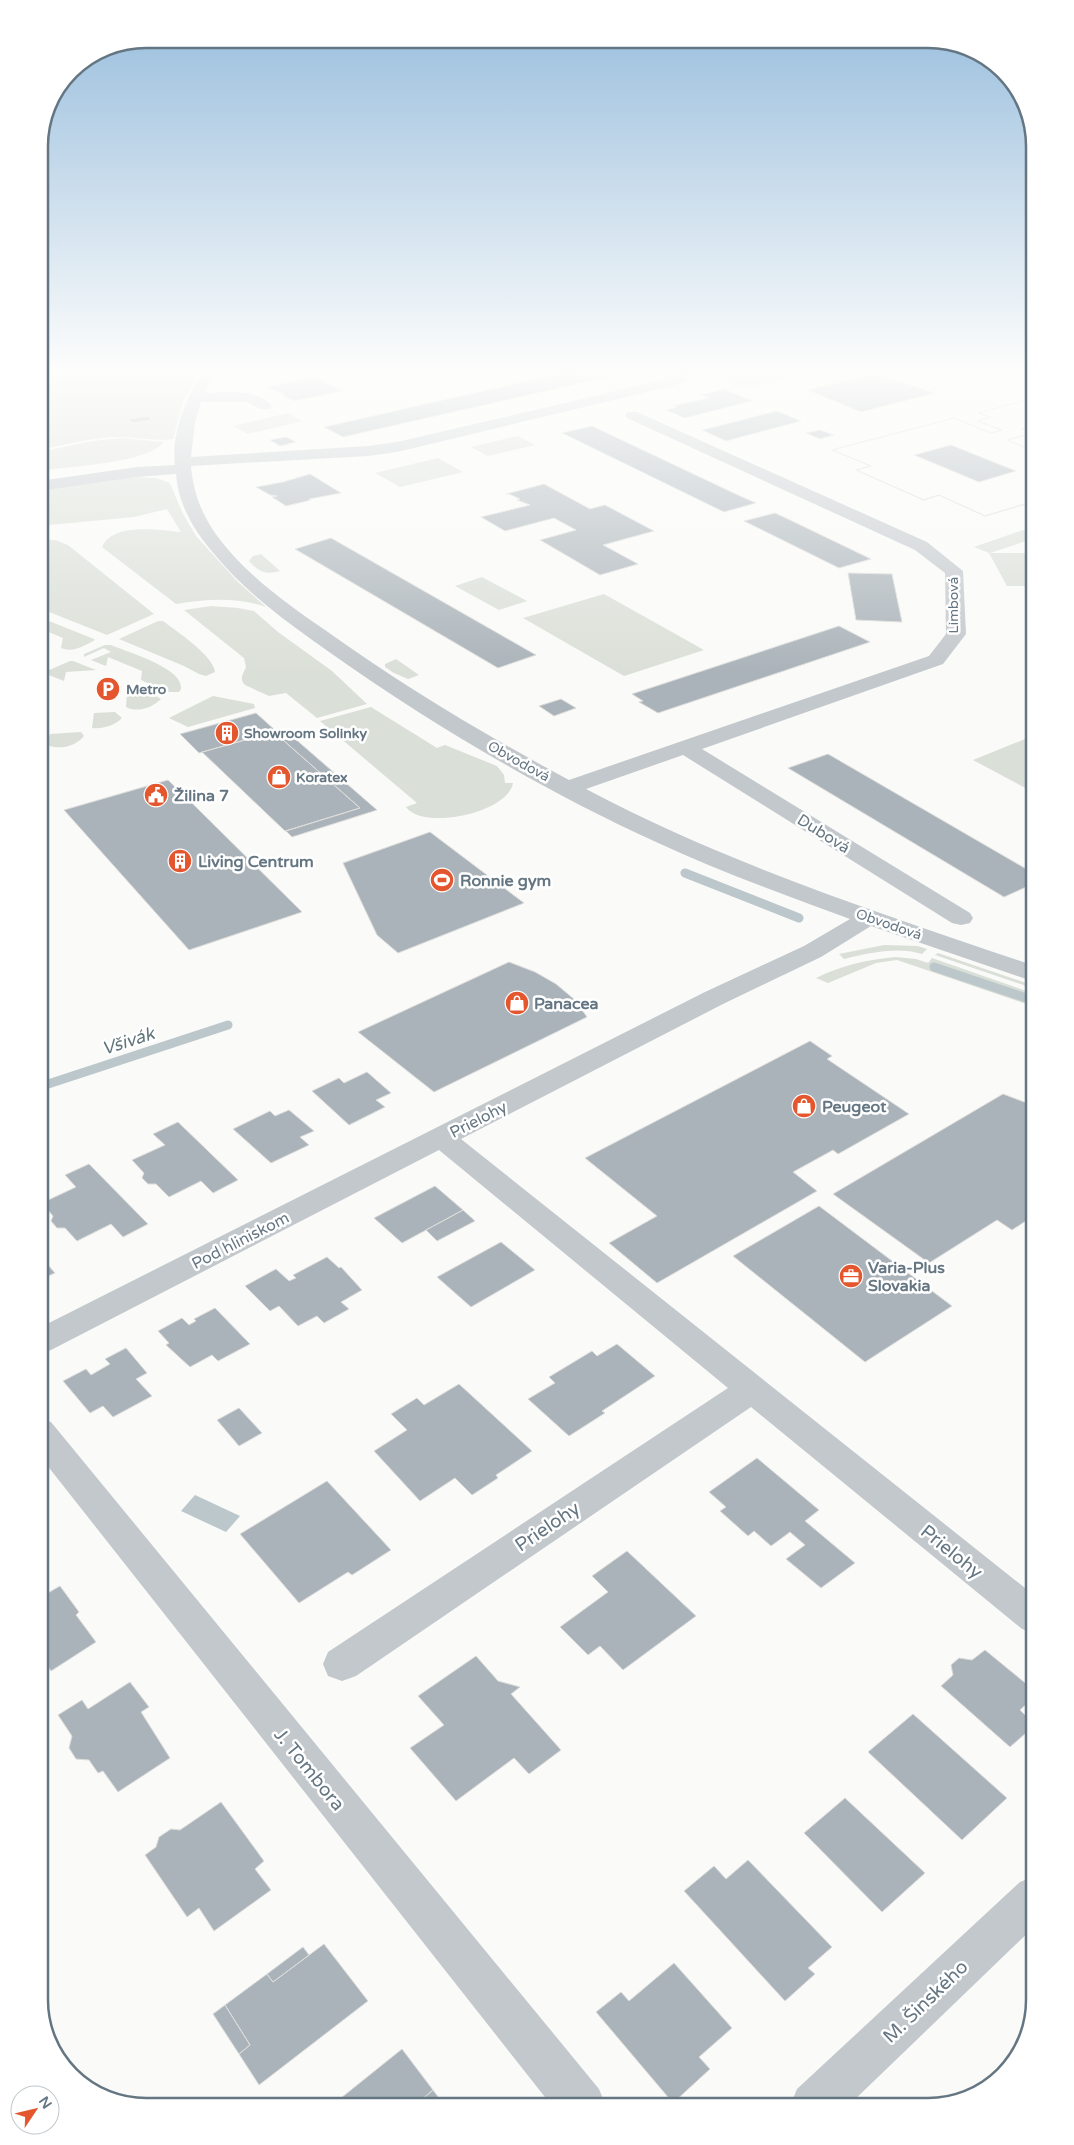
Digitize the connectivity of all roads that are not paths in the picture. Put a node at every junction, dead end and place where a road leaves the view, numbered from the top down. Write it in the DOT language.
graph roads {
  1 [pos="66,473"];
  2 [pos="129,473"];
  3 [pos="183,473"];
  4 [pos="760,473"];
  5 [pos="48,476"];
  6 [pos="48,485"];
  7 [pos="686,748"];
  8 [pos="568,788"];
  9 [pos="868,917"];
  10 [pos="961,918"];
  11 [pos="1026,971"];
  12 [pos="441,1137"];
  13 [pos="48,1337"];
  14 [pos="752,1389"];
  15 [pos="48,1442"];
  16 [pos="1026,1611"];
  17 [pos="342,1664"];
  18 [pos="1026,1906"];
  19 [pos="575,2098"];
  20 [pos="823,2098"];
  1 -- 5 [label="street"];
  2 -- 6 [label="street"];
  3 -- 8 [label="street, Obvodová"];
  4 -- 7 [label="street, Limbová"];
  7 -- 8 [label="street, Limbová"];
  7 -- 10 [label="street, Dubová"];
  8 -- 9 [label="street, Obvodová"];
  9 -- 11 [label="street, Obvodová"];
  9 -- 12 [label="street, Prielohy"];
  12 -- 13 [label="street, Pod hliniskom"];
  12 -- 14 [label="street, Prielohy"];
  14 -- 16 [label="street, Prielohy"];
  14 -- 17 [label="street, Prielohy"];
  15 -- 19 [label="street, J. Tombora"];
  18 -- 20 [label="street, M. Šinského"];
}
